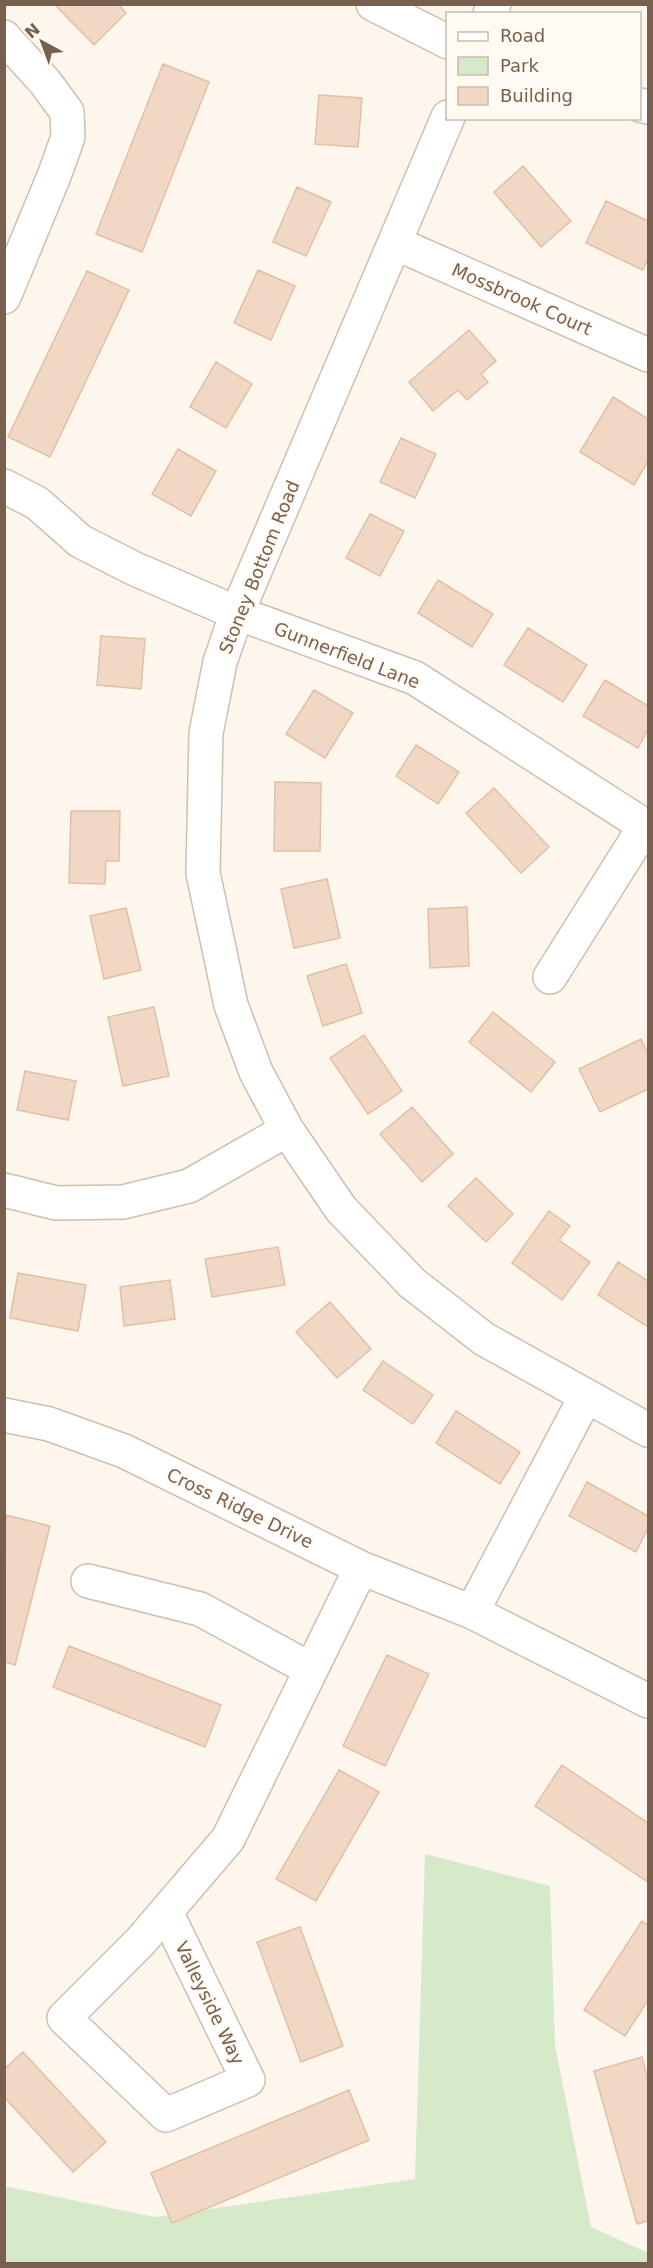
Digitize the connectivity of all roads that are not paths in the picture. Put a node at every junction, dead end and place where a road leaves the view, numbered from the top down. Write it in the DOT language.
graph roads {
  1 [pos="373,4"];
  2 [pos="4,38"];
  3 [pos="446,41"];
  4 [pos="446,119"];
  5 [pos="395,243"];
  6 [pos="4,297"];
  7 [pos="648,355"];
  8 [pos="4,486"];
  9 [pos="237,613"];
  10 [pos="647,827"];
  11 [pos="550,977"];
  12 [pos="287,1130"];
  13 [pos="4,1190"];
  14 [pos="586,1396"];
  15 [pos="4,1415"];
  16 [pos="648,1430"];
  17 [pos="361,1568"];
  18 [pos="88,1581"];
  19 [pos="472,1612"];
  20 [pos="310,1669"];
  21 [pos="648,1701"];
  22 [pos="166,1912"];
  1 -- 3 [label="street"];
  2 -- 6 [label="street"];
  4 -- 5 [label="street, Stoney Bottom Road"];
  5 -- 7 [label="street, Mossbrook Court"];
  5 -- 9 [label="street, Stoney Bottom Road"];
  8 -- 9 [label="street, Gunnerfield Lane"];
  9 -- 10 [label="street, Gunnerfield Lane"];
  9 -- 12 [label="street, Stoney Bottom Road"];
  10 -- 11 [label="street"];
  12 -- 13 [label="street"];
  12 -- 14 [label="street, Stoney Bottom Road"];
  14 -- 16 [label="street, Stoney Bottom Road"];
  14 -- 19 [label="street"];
  15 -- 17 [label="street, Cross Ridge Drive"];
  17 -- 19 [label="street, Cross Ridge Drive"];
  17 -- 20 [label="street, Valleyside Way"];
  18 -- 20 [label="street"];
  19 -- 21 [label="street, Cross Ridge Drive"];
  20 -- 22 [label="street, Valleyside Way"];
  22 -- 22 [label="street, Valleyside Way"];
}
